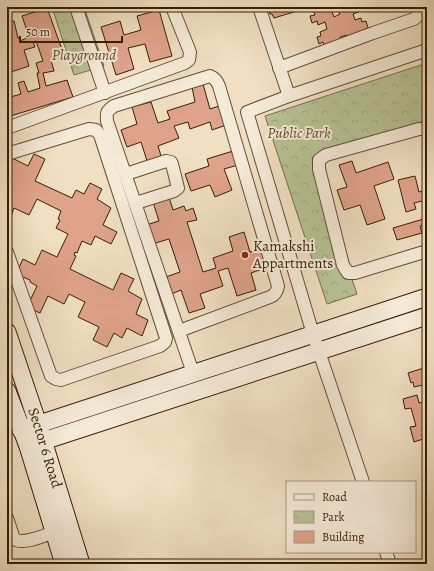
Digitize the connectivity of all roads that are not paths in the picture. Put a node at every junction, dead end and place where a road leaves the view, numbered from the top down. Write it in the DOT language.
graph roads {
  1 [pos="76,7"];
  2 [pos="172,7"];
  3 [pos="258,7"];
  4 [pos="419,7"];
  5 [pos="427,50"];
  6 [pos="279,68"];
  7 [pos="105,93"];
  8 [pos="289,96"];
  9 [pos="7,128"];
  10 [pos="427,130"];
  11 [pos="7,154"];
  12 [pos="126,174"];
  13 [pos="136,203"];
  14 [pos="427,251"];
  15 [pos="7,252"];
  16 [pos="427,297"];
  17 [pos="427,316"];
  18 [pos="7,332"];
  19 [pos="179,332"];
  20 [pos="313,334"];
  21 [pos="319,352"];
  22 [pos="193,373"];
  23 [pos="7,391"];
  24 [pos="38,424"];
  25 [pos="21,430"];
  26 [pos="36,444"];
  27 [pos="363,481"];
  28 [pos="7,518"];
  29 [pos="54,532"];
  30 [pos="386,553"];
  31 [pos="64,564"];
  32 [pos="81,564"];
  33 [pos="390,564"];
  1 -- 7 [label="street"];
  2 -- 7 [label="street"];
  3 -- 6 [label="street"];
  4 -- 6 [label="street"];
  5 -- 8 [label="street"];
  6 -- 8 [label="street"];
  7 -- 9 [label="street"];
  8 -- 20 [label="street"];
  10 -- 14 [label="street"];
  11 -- 15 [label="street"];
  12 -- 13 [label="street"];
  12 -- 13 [label="street"];
  12 -- 19 [label="street"];
  13 -- 19 [label="street"];
  16 -- 20 [label="street"];
  17 -- 21 [label="street"];
  18 -- 24 [label="street, Sector 6 Road"];
  19 -- 22 [label="street"];
  20 -- 21 [label="street"];
  20 -- 22 [label="street"];
  21 -- 26 [label="street"];
  21 -- 27 [label="street"];
  22 -- 24 [label="street"];
  23 -- 25 [label="street, Sector 6 Road"];
  24 -- 25 [label="street"];
  24 -- 26 [label="street, Sector 6 Road"];
  25 -- 26 [label="street, Sector 6 Road"];
  26 -- 29 [label="street, Sector 6 Road"];
  26 -- 32 [label="street, Sector 6 Road"];
  28 -- 29 [label="street"];
  29 -- 31 [label="street, Sector 6 Road"];
  30 -- 33 [label="street"];
}
